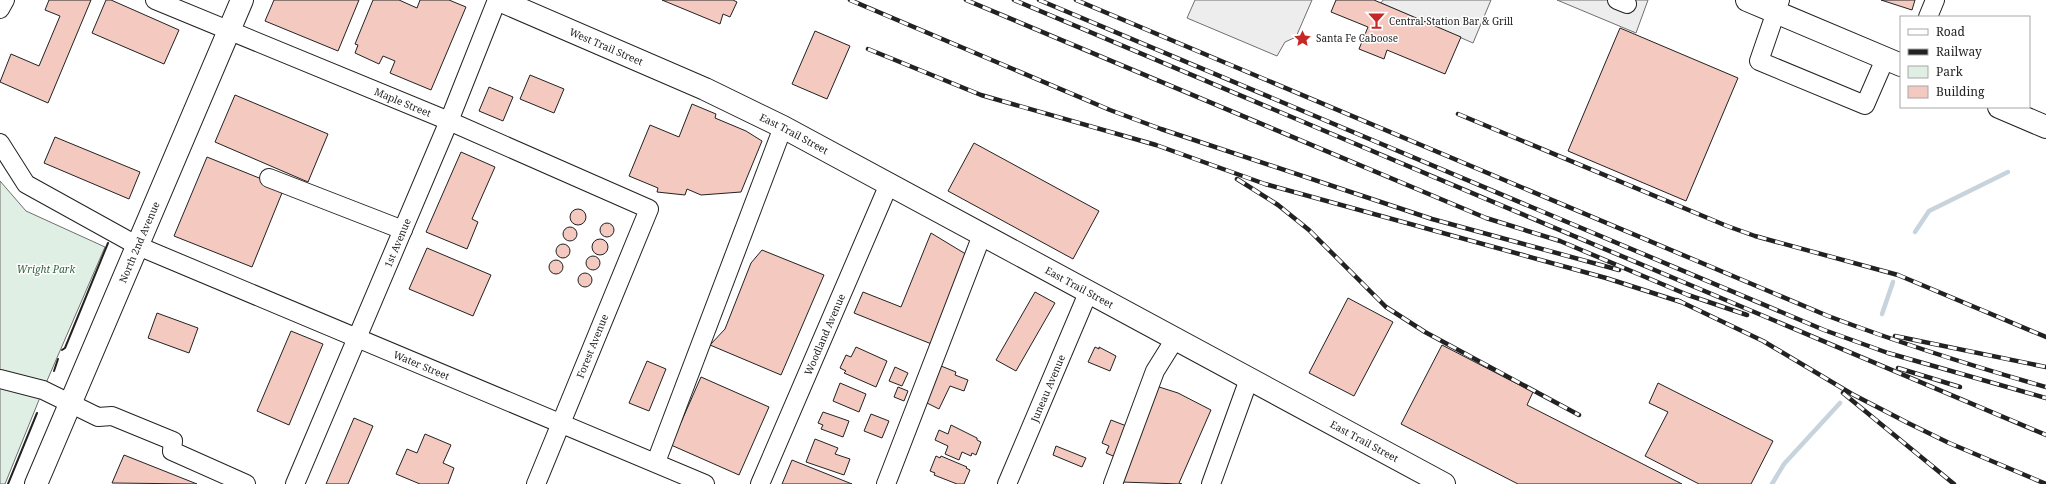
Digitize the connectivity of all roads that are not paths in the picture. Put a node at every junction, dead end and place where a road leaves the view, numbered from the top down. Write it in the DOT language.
graph roads {
  1 [pos="5,0"];
  2 [pos="155,0"];
  3 [pos="242,0"];
  4 [pos="498,0"];
  5 [pos="1747,0"];
  6 [pos="1935,0"];
  7 [pos="1778,6"];
  8 [pos="0,9"];
  9 [pos="1928,16"];
  10 [pos="229,31"];
  11 [pos="1893,62"];
  12 [pos="714,93"];
  13 [pos="2002,108"];
  14 [pos="449,121"];
  15 [pos="2045,123"];
  16 [pos="783,127"];
  17 [pos="0,143"];
  18 [pos="269,178"];
  19 [pos="889,184"];
  20 [pos="648,209"];
  21 [pos="403,230"];
  22 [pos="982,235"];
  23 [pos="138,246"];
  24 [pos="1088,293"];
  25 [pos="357,337"];
  26 [pos="1175,339"];
  27 [pos="0,379"];
  28 [pos="1249,379"];
  29 [pos="71,406"];
  30 [pos="561,422"];
  31 [pos="656,462"];
  32 [pos="36,484"];
  33 [pos="246,484"];
  34 [pos="295,484"];
  35 [pos="536,484"];
  36 [pos="705,484"];
  37 [pos="760,484"];
  38 [pos="886,484"];
  39 [pos="1007,484"];
  40 [pos="1113,484"];
  41 [pos="1211,484"];
  42 [pos="1444,484"];
  1 -- 8 [label="street"];
  2 -- 10 [label="street, Maple Street"];
  3 -- 10 [label="main road, North 2nd Avenue"];
  4 -- 12 [label="main road, West Trail Street"];
  4 -- 14 [label="street, 1st Avenue"];
  5 -- 7 [label="main road"];
  6 -- 9 [label="street"];
  7 -- 11 [label="main road"];
  7 -- 11 [label="street"];
  10 -- 14 [label="street, Maple Street"];
  10 -- 23 [label="main road, North 2nd Avenue"];
  12 -- 16 [label="main road, East Trail Street"];
  13 -- 15 [label="main road"];
  14 -- 20 [label="street, Maple Street"];
  14 -- 21 [label="street, 1st Avenue"];
  16 -- 19 [label="main road, East Trail Street"];
  16 -- 31 [label="street"];
  17 -- 23 [label="street, Water Street"];
  18 -- 21 [label="street"];
  19 -- 22 [label="main road, East Trail Street"];
  19 -- 37 [label="street, Woodland Avenue"];
  20 -- 30 [label="street, Forest Avenue"];
  21 -- 25 [label="street, 1st Avenue"];
  22 -- 24 [label="main road, East Trail Street"];
  22 -- 38 [label="street"];
  23 -- 25 [label="street, Water Street"];
  23 -- 29 [label="main road, North 2nd Avenue"];
  24 -- 26 [label="main road, East Trail Street"];
  24 -- 39 [label="street, Juneau Avenue"];
  25 -- 30 [label="street, Water Street"];
  25 -- 34 [label="street, 1st Avenue"];
  26 -- 28 [label="main road, East Trail Street"];
  26 -- 40 [label="street"];
  27 -- 29 [label="street"];
  28 -- 41 [label="street"];
  28 -- 42 [label="main road, East Trail Street"];
  29 -- 32 [label="main road, North 2nd Avenue"];
  29 -- 33 [label="street"];
  30 -- 31 [label="street, Water Street"];
  30 -- 35 [label="street, Forest Avenue"];
  31 -- 36 [label="street, Water Street"];
}
